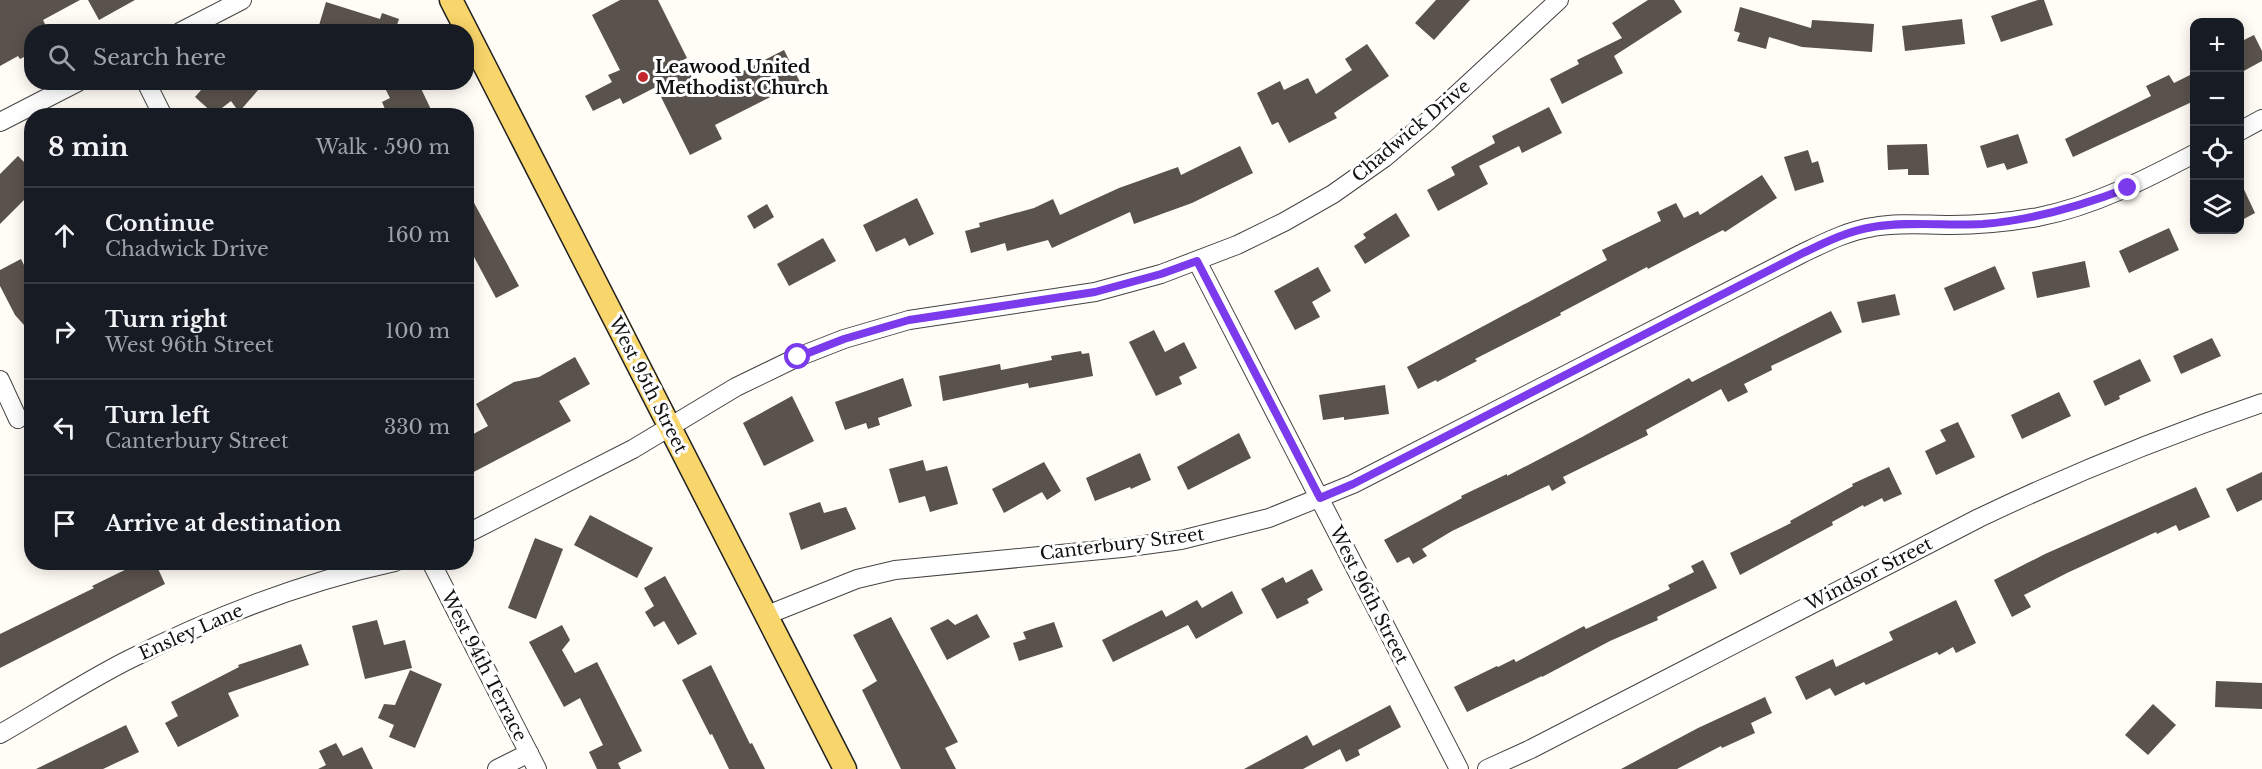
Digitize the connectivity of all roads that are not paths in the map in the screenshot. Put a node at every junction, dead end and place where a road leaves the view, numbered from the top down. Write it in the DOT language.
graph roads {
  1 [pos="242,0"];
  2 [pos="451,0"];
  3 [pos="1559,0"];
  4 [pos="196,24"];
  5 [pos="463,24"];
  6 [pos="474,45"];
  7 [pos="62,90"];
  8 [pos="150,90"];
  9 [pos="27,108"];
  10 [pos="159,108"];
  11 [pos="24,110"];
  12 [pos="2262,120"];
  13 [pos="0,122"];
  14 [pos="2244,129"];
  15 [pos="2190,156"];
  16 [pos="1197,261"];
  17 [pos="0,380"];
  18 [pos="2262,403"];
  19 [pos="18,419"];
  20 [pos="669,428"];
  21 [pos="1320,498"];
  22 [pos="474,530"];
  23 [pos="361,570"];
  24 [pos="434,570"];
  25 [pos="767,615"];
  26 [pos="0,734"];
  27 [pos="533,761"];
  28 [pos="497,769"];
  29 [pos="845,769"];
  30 [pos="1459,769"];
  31 [pos="1486,769"];
  1 -- 4 [label="street"];
  2 -- 5 [label="main road, West 95th Street"];
  3 -- 16 [label="street, Chadwick Drive"];
  6 -- 20 [label="main road, West 95th Street"];
  7 -- 9 [label="street"];
  8 -- 10 [label="street"];
  11 -- 13 [label="street"];
  12 -- 14 [label="street"];
  15 -- 21 [label="street, Canterbury Street"];
  16 -- 20 [label="street, Chadwick Drive"];
  16 -- 21 [label="street, West 96th Street"];
  17 -- 19 [label="street"];
  18 -- 31 [label="street, Windsor Street"];
  20 -- 22 [label="street"];
  20 -- 25 [label="main road, West 95th Street"];
  21 -- 25 [label="street, Canterbury Street"];
  21 -- 30 [label="street, West 96th Street"];
  23 -- 26 [label="street, Ensley Lane"];
  24 -- 27 [label="street, West 94th Terrace"];
  25 -- 29 [label="main road, West 95th Street"];
  27 -- 28 [label="street"];
}
